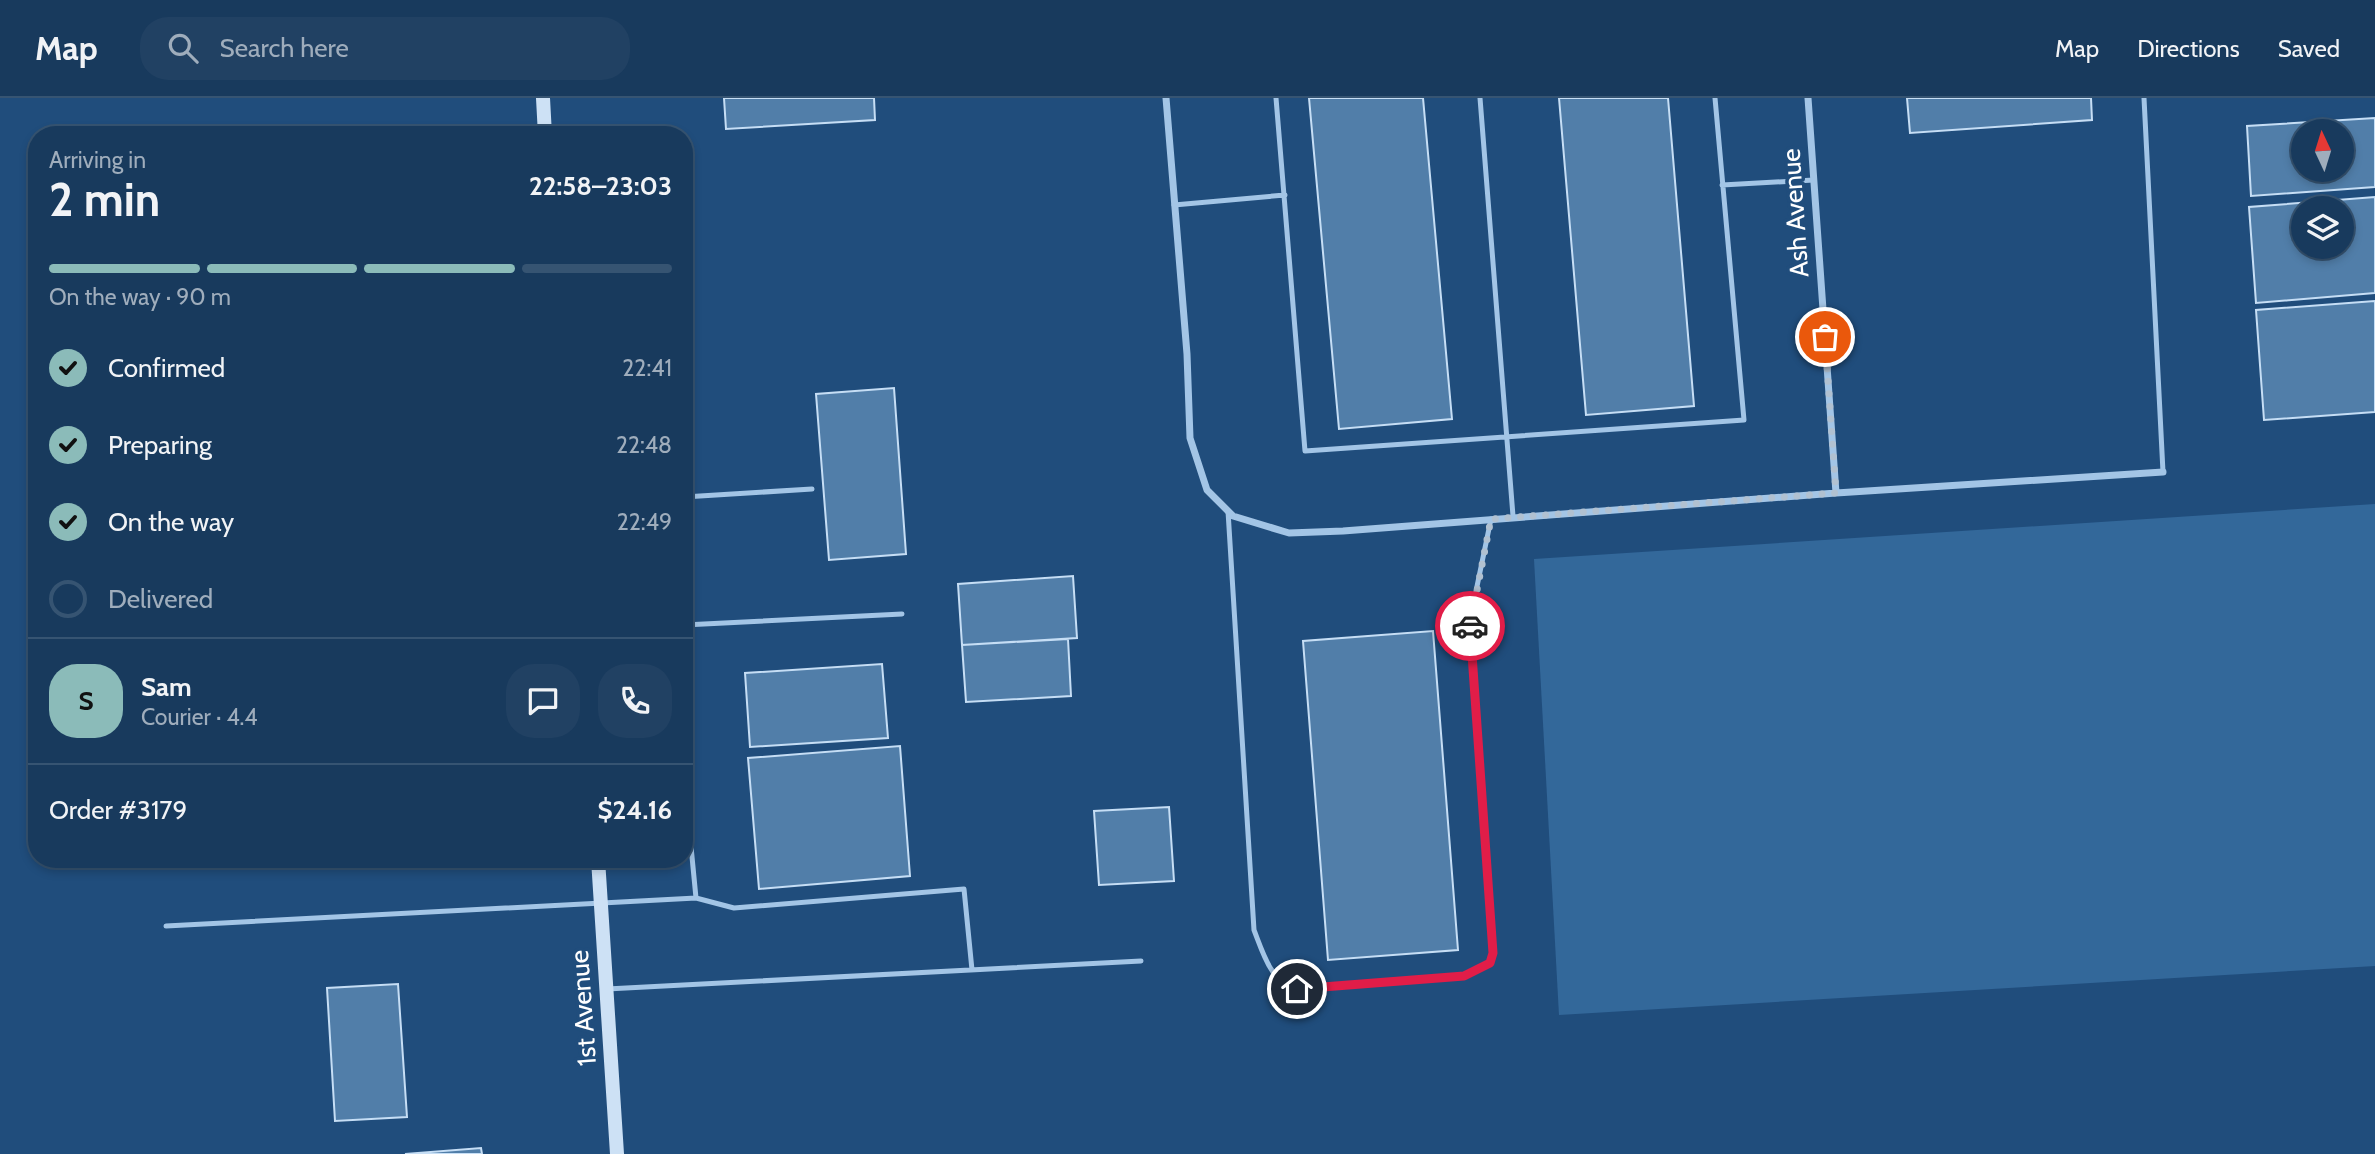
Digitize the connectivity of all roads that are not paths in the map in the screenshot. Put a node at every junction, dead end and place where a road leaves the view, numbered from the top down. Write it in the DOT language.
graph roads {
  1 [pos="543,98"];
  2 [pos="1166,98"];
  3 [pos="1276,98"];
  4 [pos="1480,98"];
  5 [pos="1715,98"];
  6 [pos="1808,98"];
  7 [pos="2144,98"];
  8 [pos="545,126"];
  9 [pos="1814,180"];
  10 [pos="1722,185"];
  11 [pos="1285,195"];
  12 [pos="1174,205"];
  13 [pos="1506,436"];
  14 [pos="2163,472"];
  15 [pos="811,489"];
  16 [pos="1836,493"];
  17 [pos="693,496"];
  18 [pos="1227,510"];
  19 [pos="1513,516"];
  20 [pos="1491,519"];
  21 [pos="902,614"];
  22 [pos="693,625"];
  23 [pos="693,867"];
  24 [pos="599,868"];
  25 [pos="696,898"];
  26 [pos="601,903"];
  27 [pos="166,926"];
  28 [pos="1141,961"];
  29 [pos="972,970"];
  30 [pos="607,989"];
  31 [pos="617,1154"];
  1 -- 8 [label="main road"];
  2 -- 12 [label="street"];
  3 -- 11 [label="lane"];
  4 -- 13 [label="lane"];
  5 -- 10 [label="lane"];
  6 -- 9 [label="street, Ash Avenue"];
  7 -- 14 [label="lane"];
  9 -- 10 [label="lane"];
  9 -- 16 [label="street, Ash Avenue"];
  10 -- 13 [label="lane"];
  11 -- 12 [label="lane"];
  11 -- 13 [label="lane"];
  12 -- 18 [label="street"];
  13 -- 19 [label="lane"];
  14 -- 16 [label="street"];
  15 -- 17 [label="lane"];
  16 -- 19 [label="street"];
  18 -- 20 [label="street"];
  18 -- 20 [label="lane"];
  19 -- 20 [label="street"];
  21 -- 22 [label="lane"];
  23 -- 25 [label="lane"];
  24 -- 26 [label="main road, 1st Avenue"];
  25 -- 26 [label="lane"];
  25 -- 29 [label="lane"];
  26 -- 27 [label="lane"];
  26 -- 30 [label="main road, 1st Avenue"];
  28 -- 29 [label="lane"];
  29 -- 30 [label="lane"];
  30 -- 31 [label="main road, 1st Avenue"];
}
